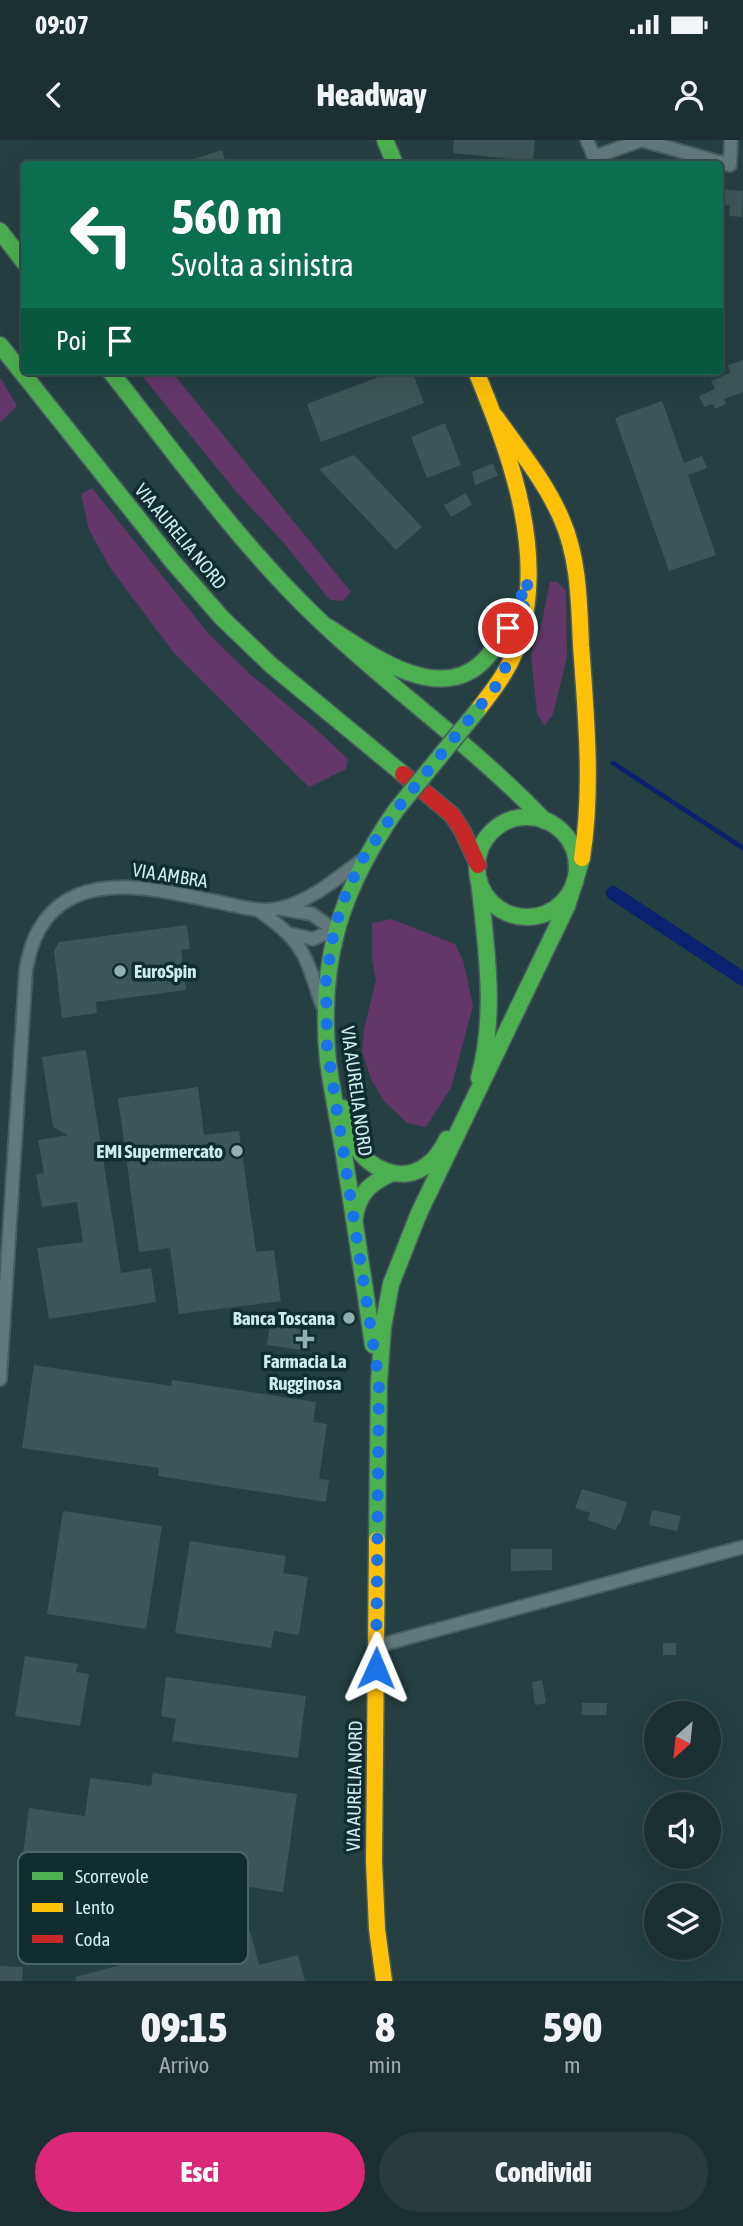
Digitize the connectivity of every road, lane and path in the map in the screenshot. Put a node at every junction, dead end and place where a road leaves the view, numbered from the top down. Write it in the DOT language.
graph roads {
  1 [pos="385,140"];
  2 [pos="398,140"];
  3 [pos="587,140"];
  4 [pos="642,140"];
  5 [pos="731,140"];
  6 [pos="394,161"];
  7 [pos="402,161"];
  8 [pos="596,161"];
  9 [pos="716,161"];
  10 [pos="723,163"];
  11 [pos="0,232"];
  12 [pos="21,258"];
  13 [pos="0,345"];
  14 [pos="21,371"];
  15 [pos="24,375"];
  16 [pos="113,375"];
  17 [pos="478,375"];
  18 [pos="496,417"];
  19 [pos="528,580"];
  20 [pos="328,627"];
  21 [pos="545,821"];
  22 [pos="362,860"];
  23 [pos="478,872"];
  24 [pos="575,883"];
  25 [pos="280,909"];
  26 [pos="258,910"];
  27 [pos="334,930"];
  28 [pos="287,933"];
  29 [pos="326,1017"];
  30 [pos="331,1074"];
  31 [pos="470,1105"];
  32 [pos="392,1173"];
  33 [pos="354,1222"];
  34 [pos="0,1379"];
  35 [pos="379,1382"];
  36 [pos="743,1547"];
  37 [pos="377,1646"];
  38 [pos="384,1981"];
  1 -- 6 [label="main road"];
  2 -- 7 [label="main road"];
  3 -- 8 [label="street"];
  4 -- 8 [label="street"];
  4 -- 9 [label="street"];
  5 -- 10 [label="street"];
  11 -- 12 [label="main road"];
  13 -- 14 [label="main road, VIA AURELIA NORD"];
  15 -- 23 [label="main road, VIA AURELIA NORD"];
  16 -- 20 [label="main road"];
  17 -- 18 [label="main road, VIA AURELIA NORD"];
  18 -- 19 [label="main road, VIA AURELIA NORD"];
  18 -- 24 [label="main road, VIA AURELIA NORD"];
  19 -- 20 [label="main road"];
  19 -- 22 [label="main road, VIA AURELIA NORD, bridge"];
  20 -- 21 [label="main road"];
  21 -- 23 [label="main road"];
  21 -- 24 [label="main road"];
  22 -- 25 [label="street"];
  22 -- 27 [label="main road, VIA AURELIA NORD"];
  23 -- 24 [label="main road, VIA AURELIA NORD"];
  23 -- 31 [label="main road"];
  24 -- 31 [label="main road"];
  25 -- 26 [label="street"];
  25 -- 27 [label="street"];
  26 -- 28 [label="street"];
  26 -- 34 [label="street, VIA AMBRA"];
  27 -- 28 [label="street"];
  27 -- 29 [label="main road, VIA AURELIA NORD"];
  28 -- 29 [label="street"];
  29 -- 30 [label="main road, VIA AURELIA NORD"];
  30 -- 32 [label="main road"];
  30 -- 33 [label="main road, VIA AURELIA NORD"];
  31 -- 32 [label="main road"];
  31 -- 35 [label="main road, VIA AURELIA NORD"];
  32 -- 33 [label="main road"];
  33 -- 35 [label="main road, VIA AURELIA NORD"];
  35 -- 37 [label="main road, VIA AURELIA NORD"];
  36 -- 37 [label="street"];
  37 -- 38 [label="main road, VIA AURELIA NORD"];
}
